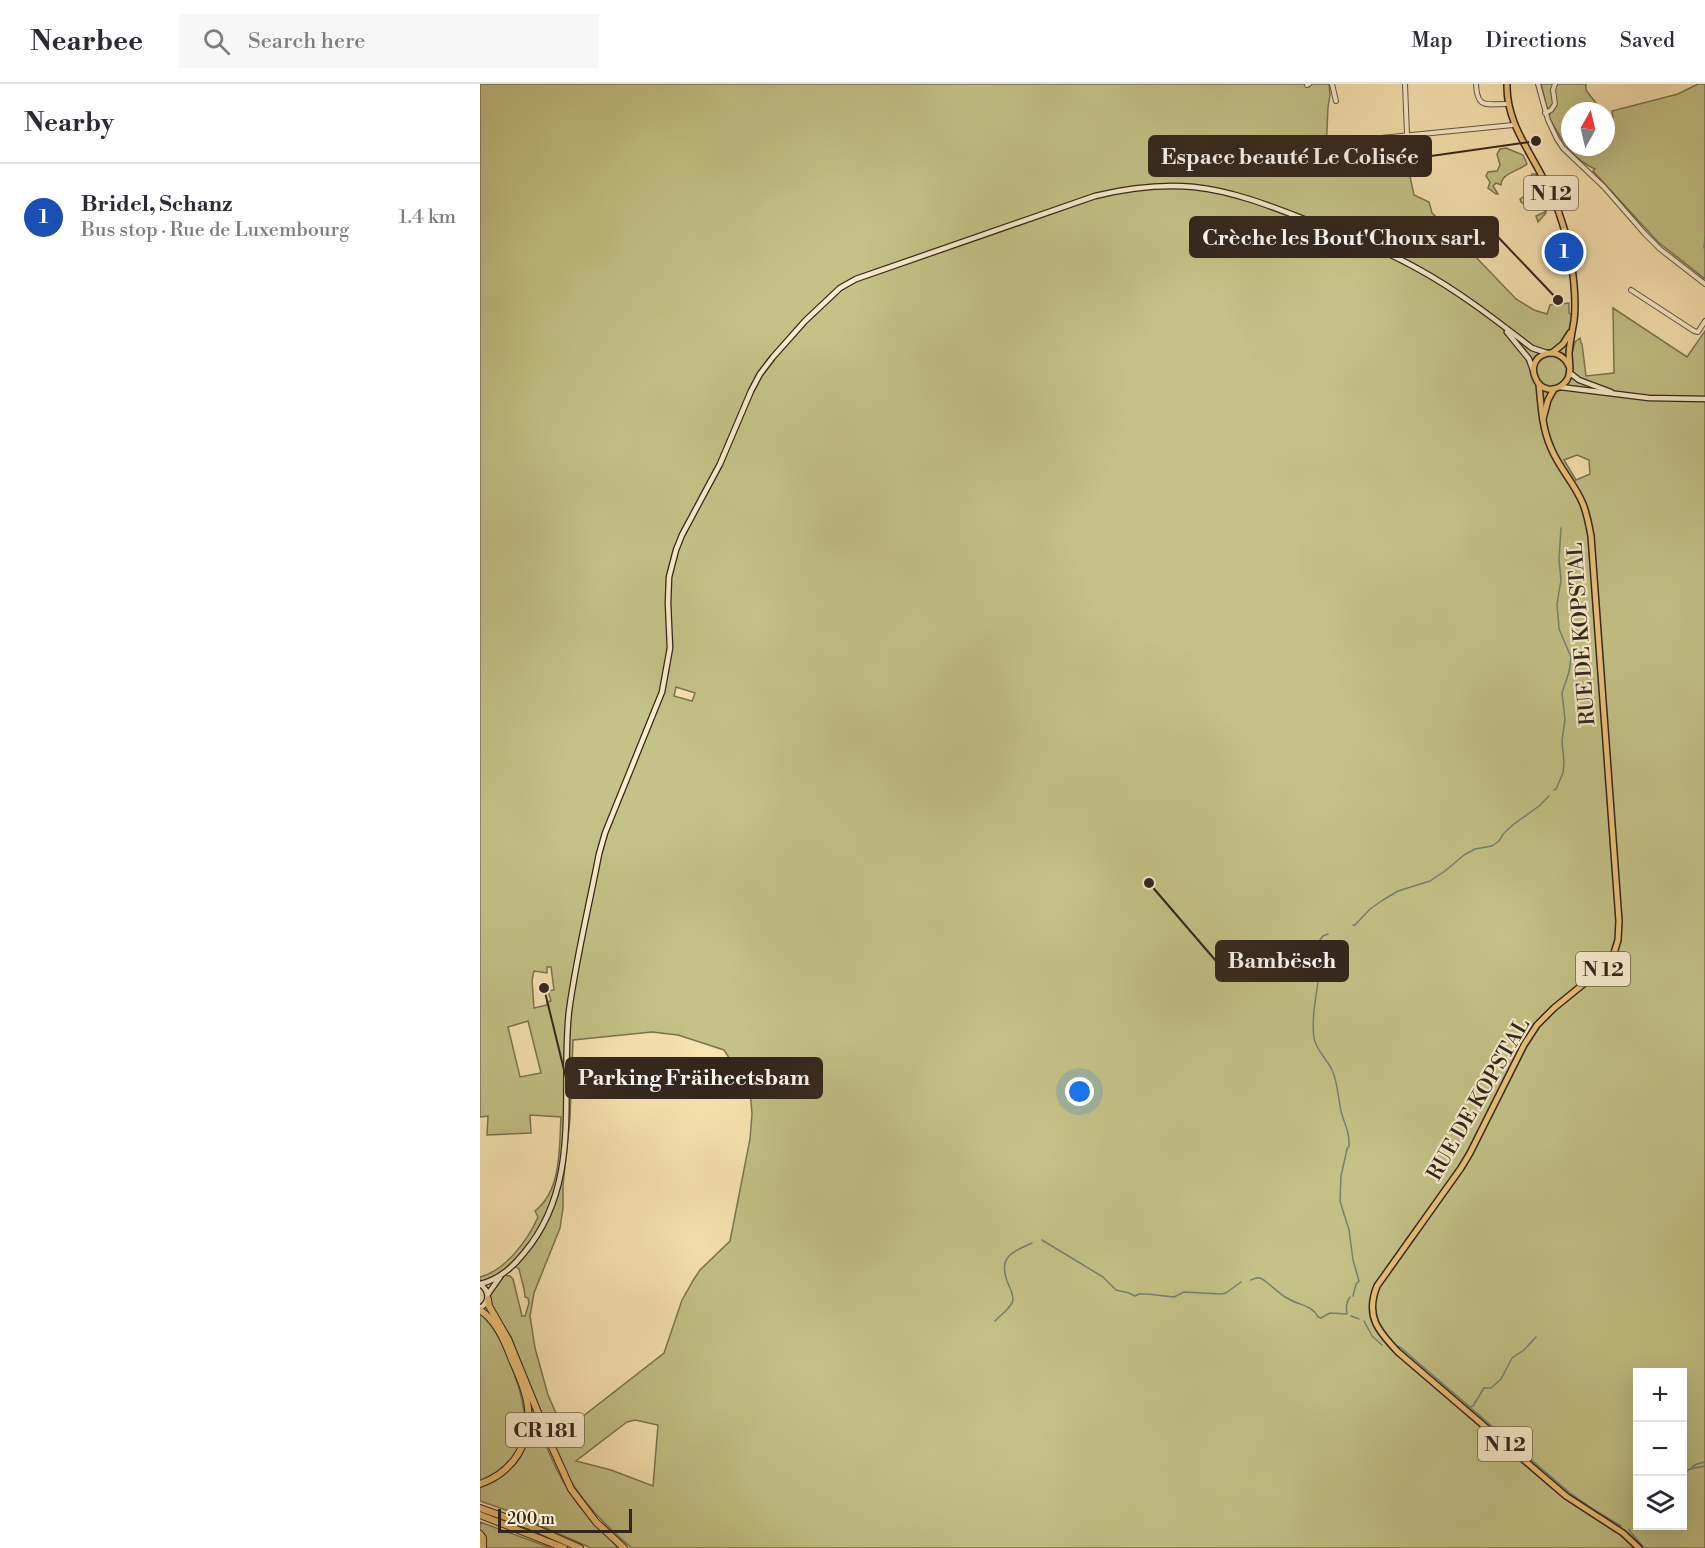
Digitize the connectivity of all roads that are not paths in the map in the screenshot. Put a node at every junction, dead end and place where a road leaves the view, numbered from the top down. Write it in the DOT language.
graph roads {
  1 [pos="1332,84"];
  2 [pos="1405,84"];
  3 [pos="1476,84"];
  4 [pos="1507,84"];
  5 [pos="1538,84"];
  6 [pos="1555,84"];
  7 [pos="1336,101"];
  8 [pos="1507,104"];
  9 [pos="1545,113"];
  10 [pos="1513,124"];
  11 [pos="1407,135"];
  12 [pos="1334,163"];
  13 [pos="1705,284"];
  14 [pos="1631,290"];
  15 [pos="1705,321"];
  16 [pos="1503,327"];
  17 [pos="1571,332"];
  18 [pos="1550,353"];
  19 [pos="1533,370"];
  20 [pos="1569,370"];
  21 [pos="1539,384"];
  22 [pos="1557,388"];
  23 [pos="1616,394"];
  24 [pos="1705,399"];
  25 [pos="1543,421"];
  26 [pos="502,1275"];
  27 [pos="480,1284"];
  28 [pos="488,1297"];
  29 [pos="480,1309"];
  30 [pos="480,1484"];
  31 [pos="480,1508"];
  32 [pos="480,1515"];
  33 [pos="480,1534"];
  34 [pos="483,1548"];
  35 [pos="564,1548"];
  36 [pos="580,1548"];
  37 [pos="624,1548"];
  38 [pos="1639,1548"];
  1 -- 7 [label="street"];
  2 -- 11 [label="street"];
  3 -- 8 [label="street"];
  4 -- 8 [label="main road, N 12"];
  5 -- 9 [label="street"];
  6 -- 9 [label="street"];
  8 -- 10 [label="main road, N 12"];
  9 -- 13 [label="street"];
  10 -- 11 [label="street"];
  10 -- 17 [label="main road, N 12"];
  11 -- 12 [label="street"];
  14 -- 15 [label="street"];
  16 -- 18 [label="main road"];
  16 -- 19 [label="main road"];
  16 -- 26 [label="main road"];
  17 -- 18 [label="main road"];
  17 -- 20 [label="main road, N 12"];
  18 -- 19 [label="main road"];
  18 -- 20 [label="main road"];
  19 -- 21 [label="main road"];
  20 -- 22 [label="main road"];
  20 -- 23 [label="main road"];
  21 -- 22 [label="main road"];
  21 -- 25 [label="main road, RUE DE KOPSTAL / N 12"];
  22 -- 23 [label="main road"];
  22 -- 25 [label="main road"];
  23 -- 24 [label="main road"];
  25 -- 38 [label="main road, RUE DE KOPSTAL / N 12"];
  26 -- 27 [label="main road"];
  26 -- 28 [label="main road"];
  27 -- 28 [label="main road"];
  28 -- 29 [label="main road"];
  28 -- 37 [label="highway, CR 181"];
  29 -- 30 [label="highway"];
  31 -- 36 [label="highway"];
  32 -- 35 [label="highway"];
  33 -- 34 [label="highway"];
}
